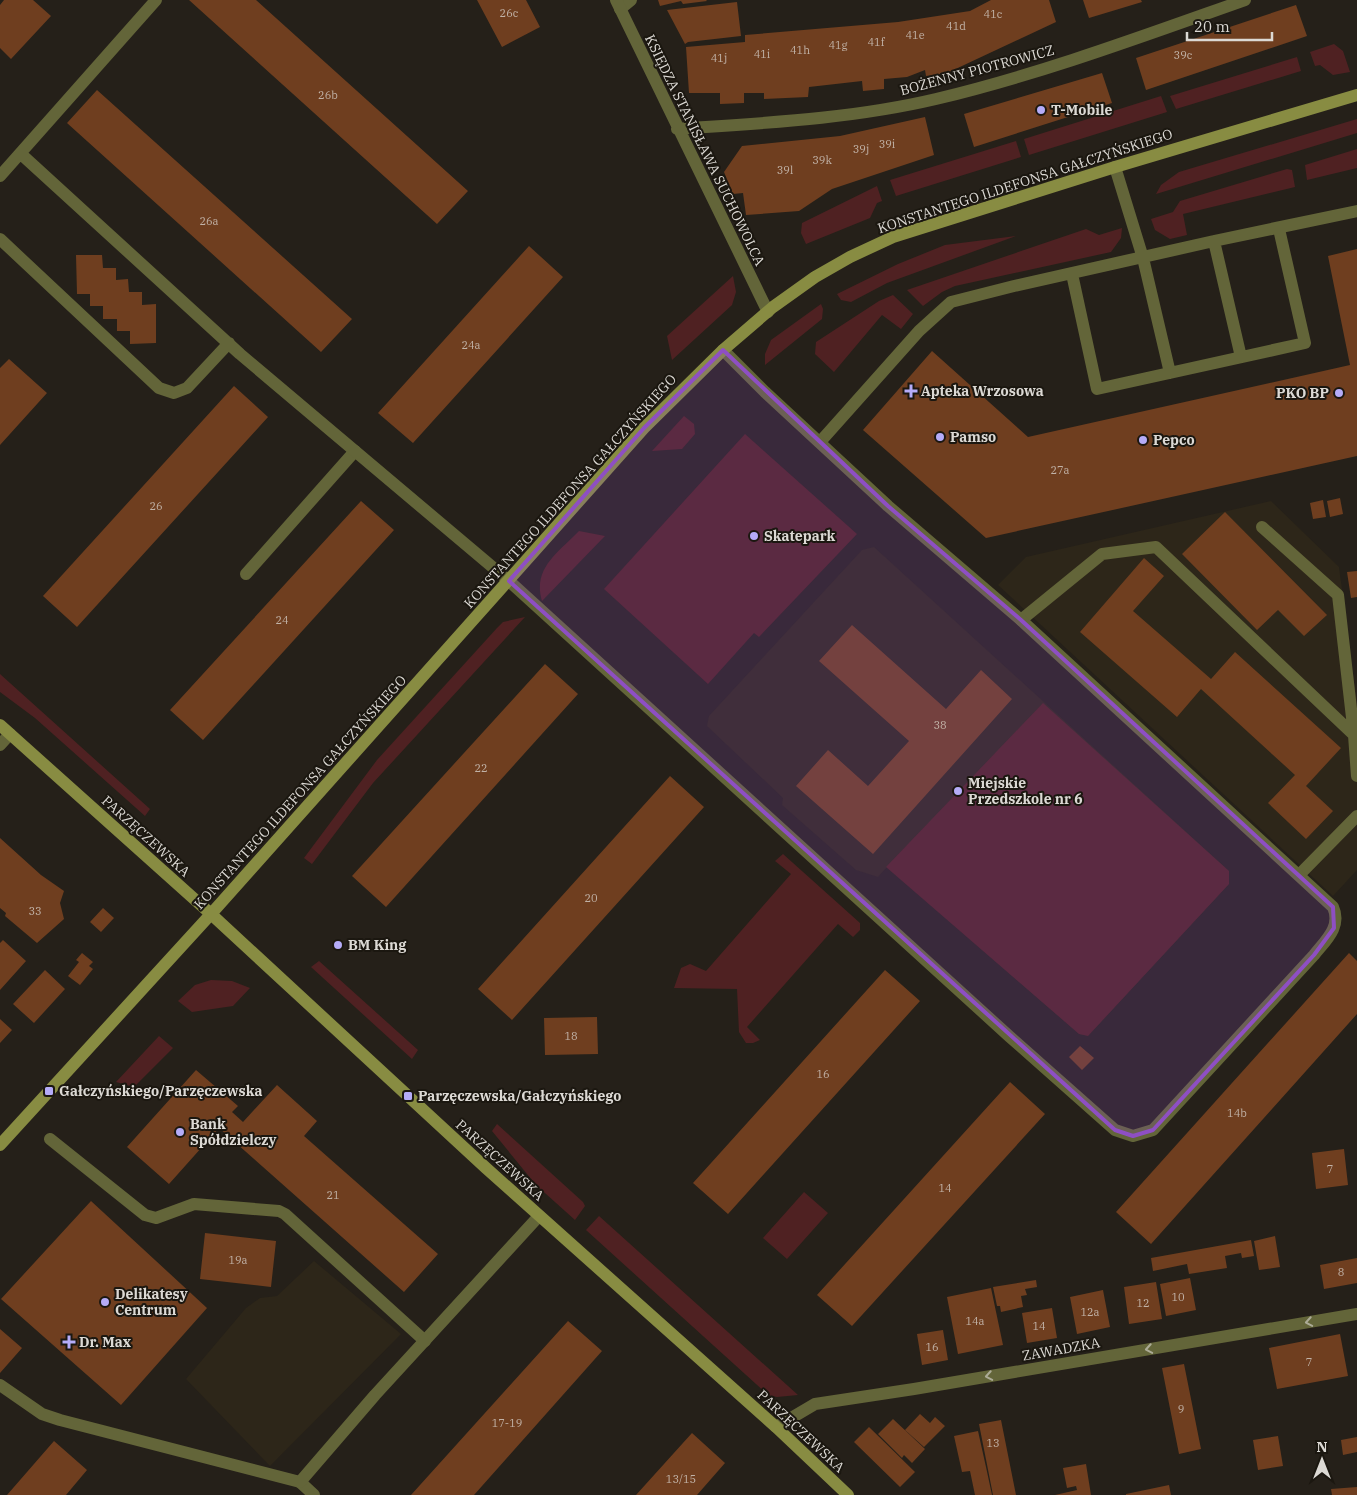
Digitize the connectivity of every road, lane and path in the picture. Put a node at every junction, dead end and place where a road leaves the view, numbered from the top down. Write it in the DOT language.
graph roads {
  1 [pos="156,0"];
  2 [pos="631,0"];
  3 [pos="1245,0"];
  4 [pos="618,4"];
  5 [pos="1357,95"];
  6 [pos="677,129"];
  7 [pos="21,154"];
  8 [pos="1114,167"];
  9 [pos="0,176"];
  10 [pos="1357,211"];
  11 [pos="1279,228"];
  12 [pos="0,238"];
  13 [pos="1214,241"];
  14 [pos="1143,258"];
  15 [pos="1072,274"];
  16 [pos="768,312"];
  17 [pos="228,343"];
  18 [pos="723,350"];
  19 [pos="1241,357"];
  20 [pos="1170,373"];
  21 [pos="820,442"];
  22 [pos="355,451"];
  23 [pos="1262,527"];
  24 [pos="246,574"];
  25 [pos="509,581"];
  26 [pos="1021,620"];
  27 [pos="0,725"];
  28 [pos="10,734"];
  29 [pos="1354,735"];
  30 [pos="0,745"];
  31 [pos="1357,776"];
  32 [pos="1357,816"];
  33 [pos="1300,874"];
  34 [pos="211,914"];
  35 [pos="50,1138"];
  36 [pos="0,1145"];
  37 [pos="539,1216"];
  38 [pos="1357,1314"];
  39 [pos="425,1341"];
  40 [pos="0,1385"];
  41 [pos="776,1427"];
  42 [pos="300,1482"];
  43 [pos="314,1495"];
  44 [pos="848,1495"];
  1 -- 7 [label="street"];
  2 -- 4 [label="street"];
  3 -- 6 [label="street, BOŻENNY PIOTROWICZ"];
  4 -- 6 [label="street, KSIĘDZA STANISŁAWA SUCHOWOLCA"];
  5 -- 8 [label="street, KONSTANTEGO ILDEFONSA GAŁCZYŃSKIEGO"];
  6 -- 16 [label="street, KSIĘDZA STANISŁAWA SUCHOWOLCA"];
  7 -- 9 [label="street"];
  7 -- 17 [label="street"];
  8 -- 14 [label="street"];
  8 -- 16 [label="street, KONSTANTEGO ILDEFONSA GAŁCZYŃSKIEGO"];
  10 -- 11 [label="street"];
  11 -- 13 [label="street"];
  11 -- 19 [label="street"];
  12 -- 17 [label="street"];
  13 -- 14 [label="street"];
  13 -- 19 [label="street"];
  14 -- 15 [label="street"];
  14 -- 20 [label="street"];
  15 -- 20 [label="street"];
  15 -- 21 [label="street"];
  16 -- 18 [label="street, KONSTANTEGO ILDEFONSA GAŁCZYŃSKIEGO"];
  17 -- 22 [label="street"];
  18 -- 21 [label="street"];
  18 -- 25 [label="street, KONSTANTEGO ILDEFONSA GAŁCZYŃSKIEGO"];
  19 -- 20 [label="street"];
  21 -- 26 [label="street"];
  22 -- 24 [label="street"];
  22 -- 25 [label="street"];
  23 -- 29 [label="street"];
  25 -- 33 [label="street"];
  25 -- 34 [label="street, KONSTANTEGO ILDEFONSA GAŁCZYŃSKIEGO"];
  26 -- 29 [label="street"];
  26 -- 33 [label="street"];
  27 -- 28 [label="street, PARZĘCZEWSKA"];
  28 -- 30 [label="street"];
  28 -- 34 [label="street, PARZĘCZEWSKA"];
  29 -- 31 [label="street"];
  32 -- 33 [label="street"];
  34 -- 36 [label="street, KONSTANTEGO ILDEFONSA GAŁCZYŃSKIEGO"];
  34 -- 37 [label="street, PARZĘCZEWSKA"];
  35 -- 39 [label="street"];
  37 -- 39 [label="street"];
  37 -- 41 [label="street, PARZĘCZEWSKA"];
  38 -- 41 [label="street, ZAWADZKA, one-way"];
  39 -- 42 [label="street"];
  40 -- 42 [label="street"];
  41 -- 44 [label="street, PARZĘCZEWSKA"];
  42 -- 43 [label="street"];
}
